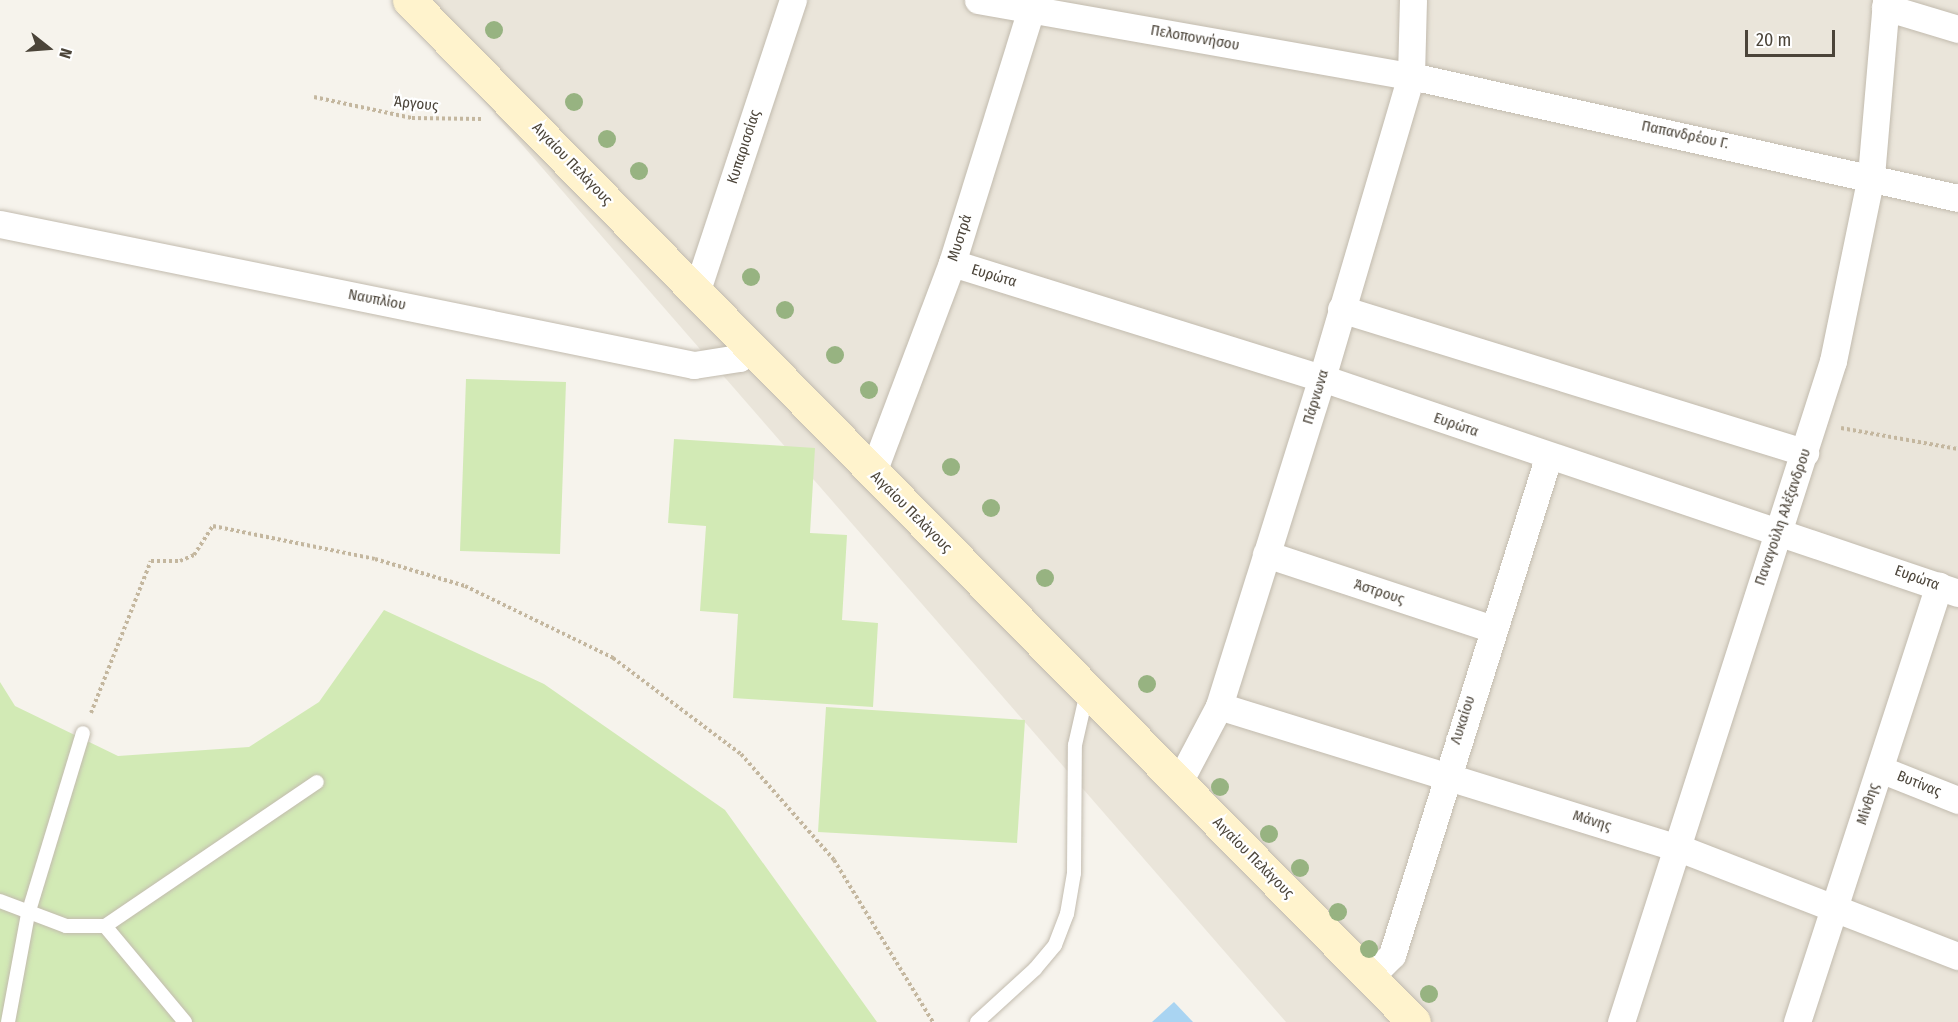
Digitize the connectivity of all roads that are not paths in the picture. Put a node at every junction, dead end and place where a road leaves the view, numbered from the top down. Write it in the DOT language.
graph roads {
  1 [pos="410,0"];
  2 [pos="793,0"];
  3 [pos="978,0"];
  4 [pos="1413,0"];
  5 [pos="1885,4"];
  6 [pos="1033,5"];
  7 [pos="1958,29"];
  8 [pos="1411,76"];
  9 [pos="1870,176"];
  10 [pos="1958,198"];
  11 [pos="0,224"];
  12 [pos="952,263"];
  13 [pos="696,293"];
  14 [pos="1341,309"];
  15 [pos="749,347"];
  16 [pos="1322,378"];
  17 [pos="1805,453"];
  18 [pos="1548,458"];
  19 [pos="873,472"];
  20 [pos="1777,527"];
  21 [pos="1266,555"];
  22 [pos="1948,589"];
  23 [pos="1493,629"];
  24 [pos="1087,690"];
  25 [pos="1219,706"];
  26 [pos="83,734"];
  27 [pos="1880,769"];
  28 [pos="1445,777"];
  29 [pos="316,782"];
  30 [pos="1179,783"];
  31 [pos="1958,800"];
  32 [pos="1679,848"];
  33 [pos="0,901"];
  34 [pos="1836,905"];
  35 [pos="28,914"];
  36 [pos="105,926"];
  37 [pos="1958,956"];
  38 [pos="1370,977"];
  39 [pos="8,1022"];
  40 [pos="185,1022"];
  41 [pos="977,1022"];
  42 [pos="1414,1022"];
  43 [pos="1621,1022"];
  44 [pos="1797,1022"];
  1 -- 13 [label="street, Αιγαίου Πελάγους"];
  2 -- 13 [label="street, Κυπαρισσίας"];
  3 -- 6 [label="street, Πελοποννήσου"];
  4 -- 8 [label="street, Πάρνωνα"];
  5 -- 7 [label="street"];
  5 -- 9 [label="street, Παναγούλη Αλέξανδρου"];
  6 -- 8 [label="street, Πελοποννήσου"];
  6 -- 12 [label="street, Μυστρά"];
  8 -- 9 [label="street, Παπανδρέου Γ."];
  8 -- 14 [label="street, Πάρνωνα"];
  9 -- 10 [label="street, Παπανδρέου Γ."];
  9 -- 17 [label="street, Παναγούλη Αλέξανδρου"];
  11 -- 15 [label="street, Ναυπλίου"];
  12 -- 16 [label="street, Ευρώτα"];
  12 -- 19 [label="street, Μυστρά"];
  13 -- 15 [label="street, Αιγαίου Πελάγους"];
  14 -- 16 [label="street, Πάρνωνα"];
  14 -- 17 [label="street"];
  15 -- 19 [label="street, Αιγαίου Πελάγους"];
  16 -- 18 [label="street, Ευρώτα"];
  16 -- 21 [label="street, Πάρνωνα"];
  17 -- 20 [label="street, Παναγούλη Αλέξανδρου"];
  18 -- 20 [label="street, Ευρώτα"];
  18 -- 23 [label="street, Λυκαίου"];
  19 -- 24 [label="street, Αιγαίου Πελάγους"];
  20 -- 22 [label="street, Ευρώτα"];
  20 -- 32 [label="street, Παναγούλη Αλέξανδρου"];
  21 -- 23 [label="street, Άστρους"];
  21 -- 25 [label="street, Πάρνωνα"];
  22 -- 27 [label="street, Μίνθης"];
  23 -- 28 [label="street, Λυκαίου"];
  24 -- 30 [label="street, Αιγαίου Πελάγους"];
  24 -- 41 [label="lane"];
  25 -- 28 [label="street, Μάνης"];
  25 -- 30 [label="street, Πάρνωνα"];
  26 -- 35 [label="lane"];
  27 -- 31 [label="street, Βυτίνας"];
  27 -- 34 [label="street, Μίνθης"];
  28 -- 32 [label="street, Μάνης"];
  28 -- 38 [label="street, Λυκαίου"];
  29 -- 36 [label="lane"];
  30 -- 38 [label="street, Αιγαίου Πελάγους"];
  32 -- 34 [label="street, Μάνης"];
  32 -- 43 [label="street, Παναγούλη Αλέξανδρου"];
  33 -- 35 [label="lane"];
  34 -- 37 [label="street, Μάνης"];
  34 -- 44 [label="street, Μίνθης"];
  35 -- 36 [label="lane"];
  35 -- 39 [label="lane"];
  36 -- 40 [label="lane"];
  38 -- 42 [label="street, Αιγαίου Πελάγους"];
}
